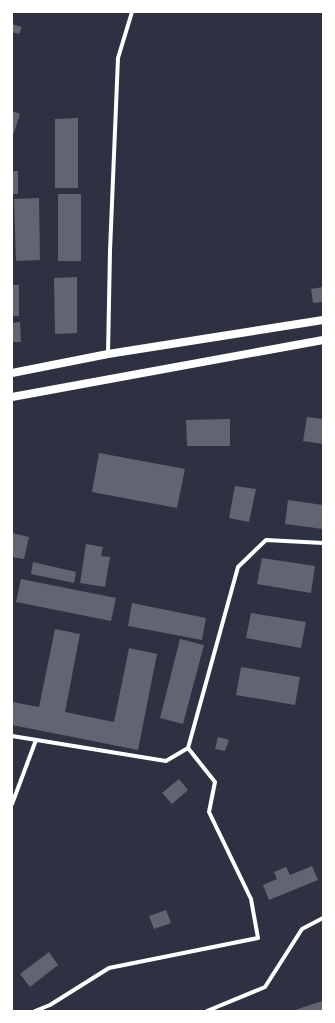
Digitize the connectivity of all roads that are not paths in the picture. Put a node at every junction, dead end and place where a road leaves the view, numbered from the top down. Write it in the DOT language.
graph roads {
  1 [pos="132,12"];
  2 [pos="323,320"];
  3 [pos="323,340"];
  4 [pos="108,354"];
  5 [pos="12,373"];
  6 [pos="12,397"];
  7 [pos="323,543"];
  8 [pos="12,736"];
  9 [pos="36,740"];
  10 [pos="188,748"];
  11 [pos="12,804"];
  12 [pos="323,918"];
  13 [pos="35,1011"];
  14 [pos="207,1011"];
  1 -- 4 [label="street"];
  2 -- 4 [label="main road"];
  3 -- 6 [label="main road"];
  4 -- 5 [label="main road"];
  7 -- 10 [label="street"];
  8 -- 9 [label="street"];
  9 -- 10 [label="street"];
  9 -- 11 [label="street"];
  10 -- 13 [label="street"];
  12 -- 14 [label="street"];
}
